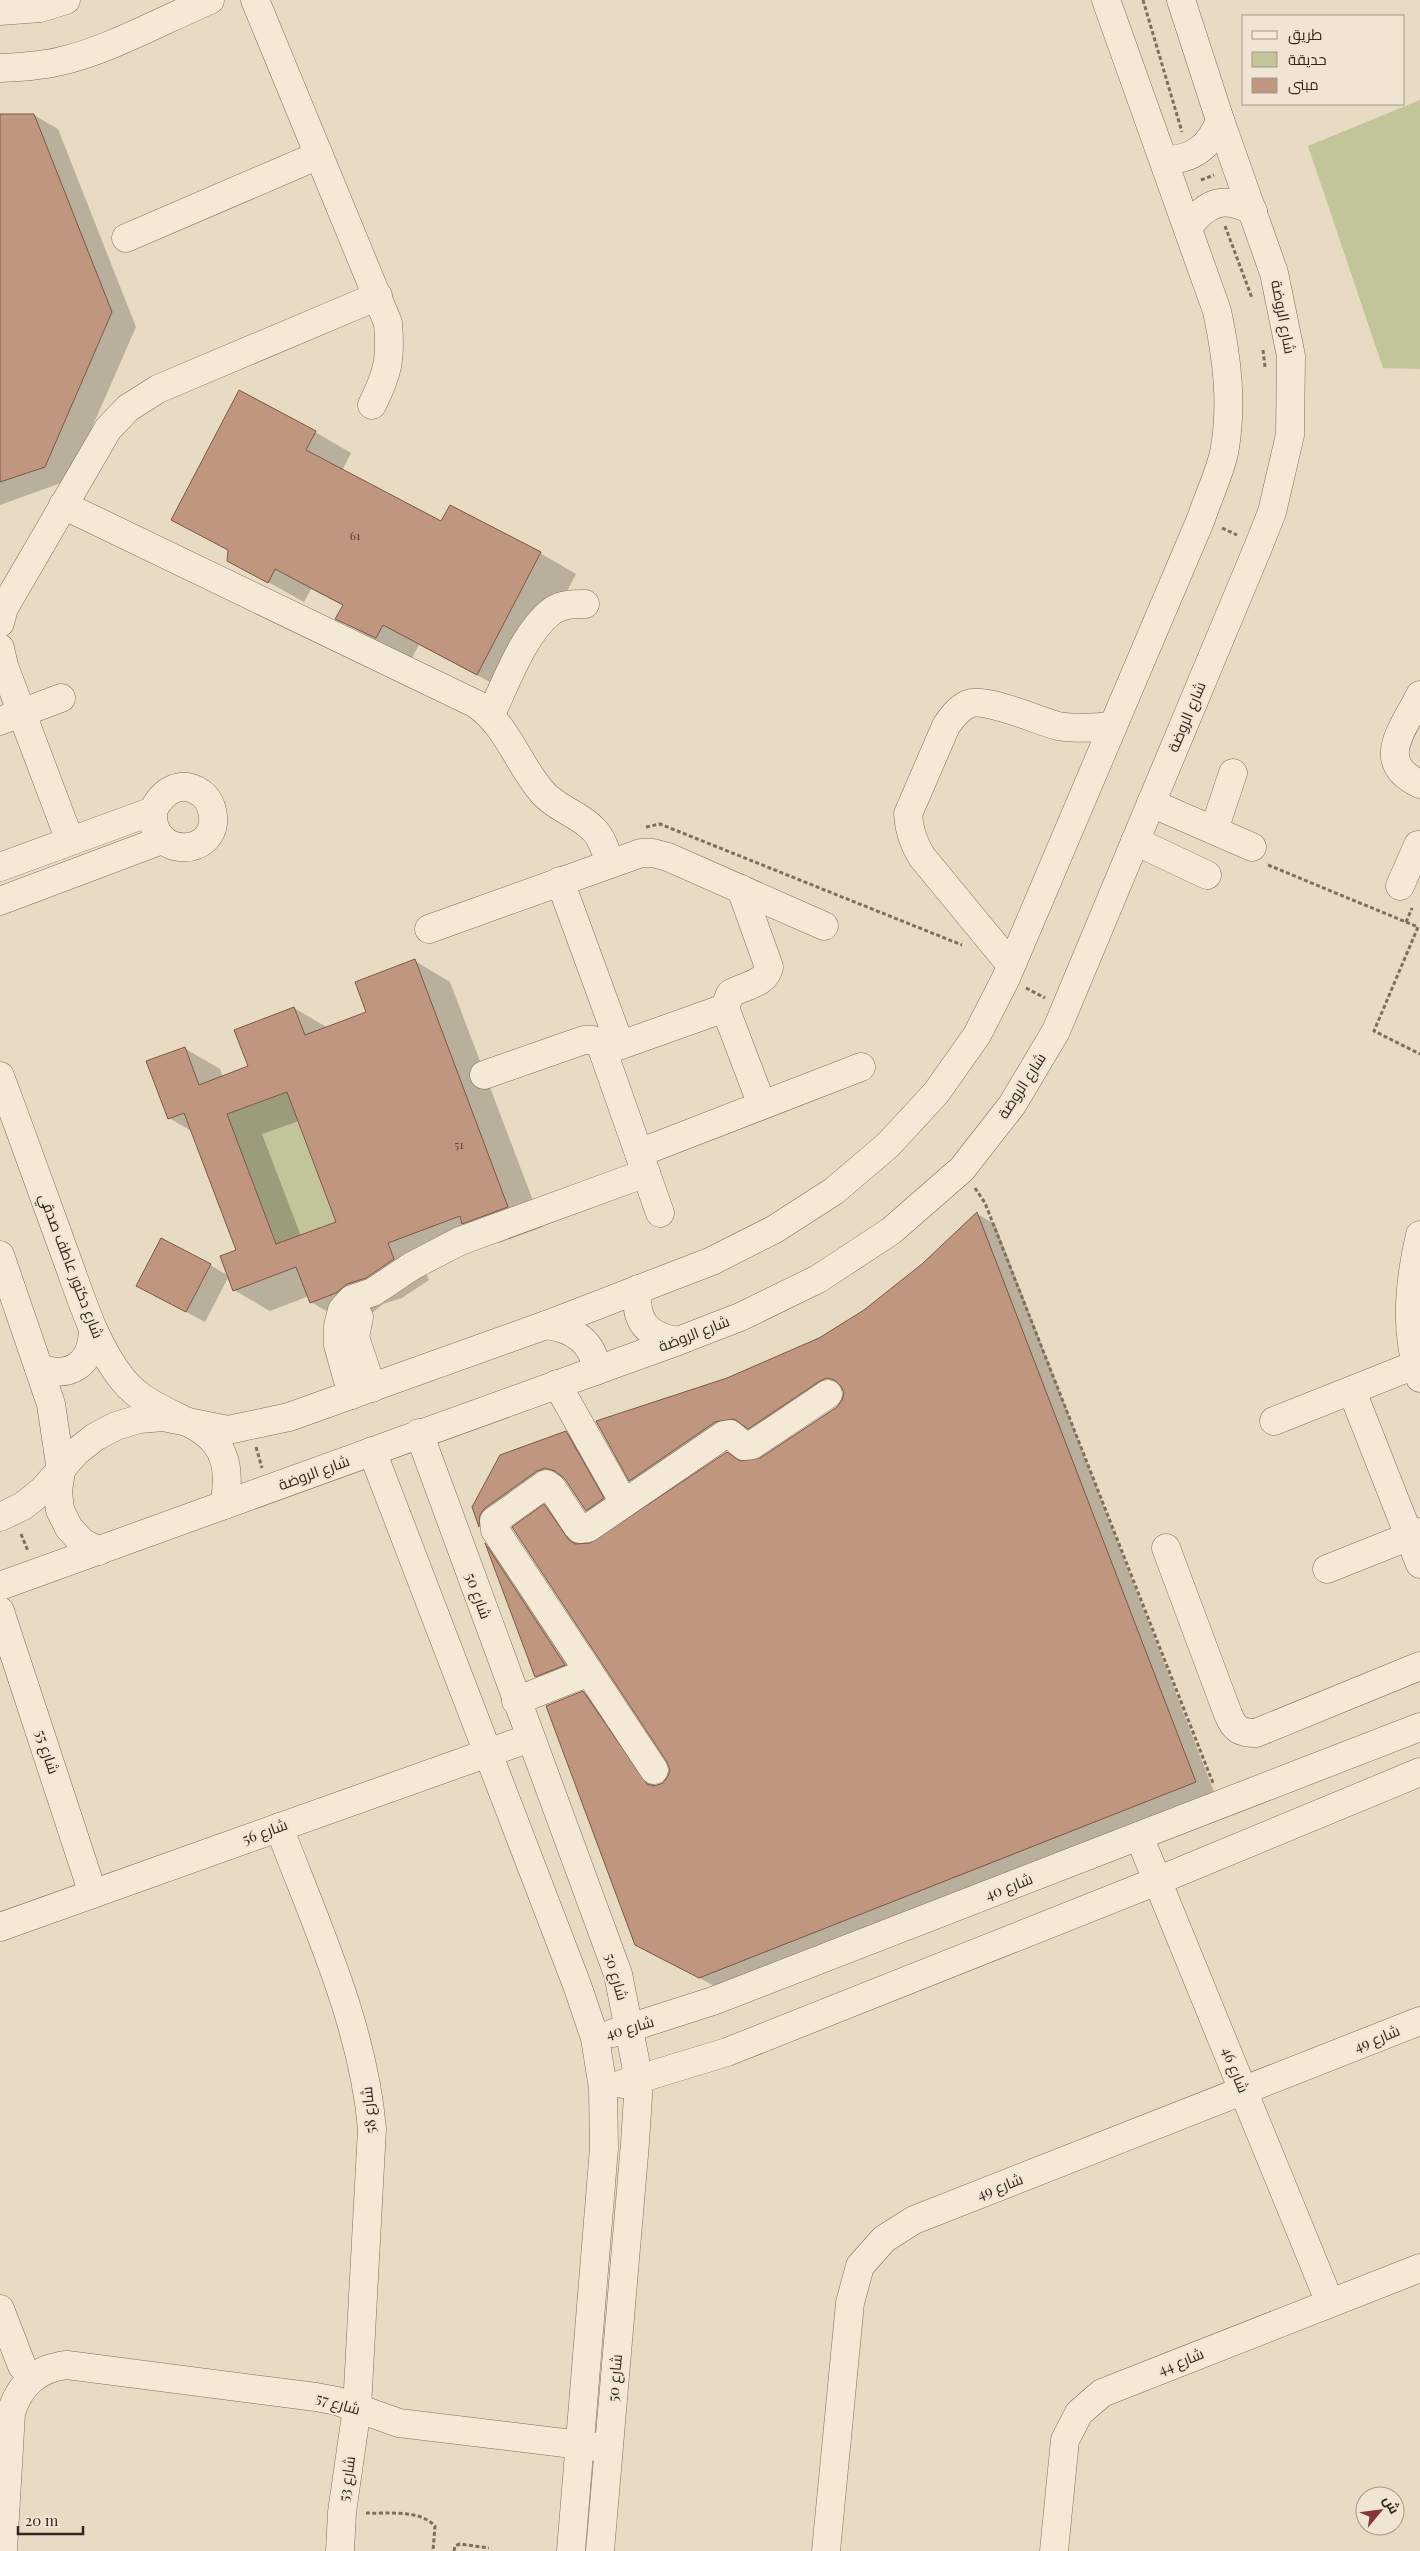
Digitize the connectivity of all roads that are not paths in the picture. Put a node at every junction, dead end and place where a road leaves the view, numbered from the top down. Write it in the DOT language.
graph roads {
  1 [pos="66,0"];
  2 [pos="210,0"];
  3 [pos="256,0"];
  4 [pos="1106,0"];
  5 [pos="1180,0"];
  6 [pos="0,11"];
  7 [pos="0,68"];
  8 [pos="1220,120"];
  9 [pos="319,155"];
  10 [pos="1164,160"];
  11 [pos="1253,211"];
  12 [pos="1188,228"];
  13 [pos="126,238"];
  14 [pos="378,296"];
  15 [pos="372,405"];
  16 [pos="63,505"];
  17 [pos="585,604"];
  18 [pos="0,623"];
  19 [pos="0,648"];
  20 [pos="1420,695"];
  21 [pos="61,698"];
  22 [pos="491,714"];
  23 [pos="11,717"];
  24 [pos="1113,726"];
  25 [pos="1233,773"];
  26 [pos="1420,784"];
  27 [pos="1151,803"];
  28 [pos="153,811"];
  29 [pos="1214,830"];
  30 [pos="162,840"];
  31 [pos="70,841"];
  32 [pos="1135,841"];
  33 [pos="1418,845"];
  34 [pos="1252,847"];
  35 [pos="610,863"];
  36 [pos="0,867"];
  37 [pos="1207,875"];
  38 [pos="1409,877"];
  39 [pos="560,881"];
  40 [pos="741,889"];
  41 [pos="0,900"];
  42 [pos="824,926"];
  43 [pos="429,929"];
  44 [pos="1008,971"];
  45 [pos="724,1008"];
  46 [pos="612,1048"];
  47 [pos="860,1067"];
  48 [pos="484,1075"];
  49 [pos="0,1076"];
  50 [pos="762,1105"];
  51 [pos="642,1163"];
  52 [pos="660,1213"];
  53 [pos="1420,1235"];
  54 [pos="0,1255"];
  55 [pos="638,1289"];
  56 [pos="546,1325"];
  57 [pos="93,1330"];
  58 [pos="678,1341"];
  59 [pos="39,1368"];
  60 [pos="596,1370"];
  61 [pos="1418,1371"];
  62 [pos="557,1384"];
  63 [pos="362,1391"];
  64 [pos="1352,1391"];
  65 [pos="828,1394"];
  66 [pos="187,1420"];
  67 [pos="1274,1421"];
  68 [pos="419,1434"];
  69 [pos="372,1451"];
  70 [pos="61,1471"];
  71 [pos="624,1503"];
  72 [pos="224,1505"];
  73 [pos="6,1515"];
  74 [pos="1415,1534"];
  75 [pos="1166,1548"];
  76 [pos="99,1551"];
  77 [pos="1420,1564"];
  78 [pos="1327,1569"];
  79 [pos="0,1586"];
  80 [pos="0,1611"];
  81 [pos="1420,1666"];
  82 [pos="589,1672"];
  83 [pos="516,1700"];
  84 [pos="1420,1726"];
  85 [pos="530,1738"];
  86 [pos="488,1753"];
  87 [pos="654,1770"];
  88 [pos="1420,1772"];
  89 [pos="279,1827"];
  90 [pos="1139,1836"];
  91 [pos="1157,1881"];
  92 [pos="93,1894"];
  93 [pos="0,1927"];
  94 [pos="1420,2021"];
  95 [pos="629,2029"];
  96 [pos="595,2038"];
  97 [pos="639,2080"];
  98 [pos="603,2088"];
  99 [pos="1244,2091"];
  100 [pos="1420,2268"];
  101 [pos="1330,2303"];
  102 [pos="0,2309"];
  103 [pos="66,2365"];
  104 [pos="22,2366"];
  105 [pos="357,2408"];
  106 [pos="0,2434"];
  107 [pos="580,2444"];
  108 [pos="609,2448"];
  109 [pos="3,2551"];
  110 [pos="340,2551"];
  111 [pos="571,2551"];
  112 [pos="600,2551"];
  113 [pos="826,2551"];
  114 [pos="1054,2551"];
  1 -- 6 [label="street"];
  2 -- 7 [label="street"];
  3 -- 9 [label="street"];
  4 -- 10 [label="street"];
  5 -- 8 [label="street, شارع الروضة"];
  8 -- 10 [label="street"];
  8 -- 11 [label="street, شارع الروضة"];
  9 -- 13 [label="street"];
  9 -- 14 [label="street"];
  10 -- 12 [label="street"];
  11 -- 12 [label="street"];
  11 -- 27 [label="street, شارع الروضة"];
  12 -- 24 [label="street"];
  14 -- 15 [label="street"];
  14 -- 16 [label="street"];
  16 -- 18 [label="street"];
  16 -- 22 [label="street"];
  17 -- 22 [label="street"];
  19 -- 23 [label="street"];
  20 -- 26 [label="street"];
  21 -- 23 [label="street"];
  22 -- 35 [label="street"];
  23 -- 31 [label="street"];
  24 -- 44 [label="street"];
  24 -- 44 [label="street"];
  25 -- 29 [label="street"];
  27 -- 29 [label="street"];
  27 -- 32 [label="street, شارع الروضة"];
  28 -- 30 [label="street"];
  28 -- 30 [label="street"];
  28 -- 31 [label="street"];
  29 -- 34 [label="street"];
  30 -- 41 [label="street"];
  31 -- 36 [label="street"];
  32 -- 37 [label="street"];
  32 -- 58 [label="street, شارع الروضة"];
  33 -- 38 [label="street"];
  35 -- 39 [label="street"];
  35 -- 40 [label="street"];
  39 -- 43 [label="street"];
  39 -- 46 [label="street"];
  40 -- 42 [label="street"];
  40 -- 45 [label="street"];
  44 -- 55 [label="street"];
  45 -- 46 [label="street"];
  45 -- 50 [label="street"];
  46 -- 48 [label="street"];
  46 -- 51 [label="street"];
  47 -- 50 [label="street"];
  49 -- 57 [label="street, شارع دكتور عاطف صدقي"];
  50 -- 51 [label="street"];
  51 -- 52 [label="street"];
  51 -- 63 [label="street"];
  53 -- 61 [label="street"];
  54 -- 59 [label="street"];
  55 -- 56 [label="street"];
  55 -- 58 [label="street"];
  56 -- 60 [label="street"];
  56 -- 63 [label="street"];
  57 -- 59 [label="street"];
  57 -- 66 [label="street, شارع دكتور عاطف صدقي"];
  58 -- 60 [label="street, شارع الروضة"];
  59 -- 70 [label="street"];
  60 -- 62 [label="street, شارع الروضة"];
  61 -- 64 [label="street"];
  62 -- 68 [label="street, شارع الروضة"];
  62 -- 71 [label="street"];
  63 -- 66 [label="street"];
  64 -- 67 [label="street"];
  64 -- 74 [label="street"];
  65 -- 71 [label="street"];
  66 -- 70 [label="street"];
  66 -- 72 [label="street"];
  68 -- 69 [label="street, شارع الروضة"];
  68 -- 83 [label="street, شارع 50"];
  69 -- 72 [label="street, شارع الروضة"];
  69 -- 86 [label="street, شارع 50"];
  70 -- 73 [label="street"];
  70 -- 76 [label="street"];
  71 -- 82 [label="street"];
  72 -- 76 [label="street, شارع الروضة"];
  74 -- 77 [label="street"];
  74 -- 78 [label="street"];
  75 -- 81 [label="street"];
  76 -- 79 [label="street, شارع الروضة"];
  80 -- 92 [label="street, شارع 55"];
  82 -- 83 [label="street"];
  82 -- 87 [label="street"];
  83 -- 85 [label="street, شارع 50"];
  84 -- 90 [label="street, شارع 40"];
  85 -- 86 [label="street, شارع 56"];
  85 -- 95 [label="street, شارع 50"];
  86 -- 89 [label="street, شارع 56"];
  86 -- 96 [label="street, شارع 50"];
  88 -- 91 [label="street"];
  89 -- 92 [label="street, شارع 56"];
  89 -- 105 [label="street, شارع 58"];
  90 -- 91 [label="street, شارع 46"];
  90 -- 95 [label="street, شارع 40"];
  91 -- 97 [label="street"];
  91 -- 99 [label="street, شارع 46"];
  92 -- 93 [label="street, شارع 56"];
  94 -- 99 [label="street, شارع 49"];
  95 -- 96 [label="street, شارع 40"];
  95 -- 97 [label="street, شارع 50"];
  96 -- 98 [label="street, شارع 50"];
  97 -- 98 [label="street"];
  97 -- 108 [label="street, شارع 50"];
  98 -- 107 [label="street, شارع 50"];
  99 -- 101 [label="street, شارع 46"];
  99 -- 113 [label="street, شارع 49"];
  100 -- 101 [label="street, شارع 44"];
  101 -- 114 [label="street, شارع 44"];
  102 -- 104 [label="street"];
  103 -- 104 [label="street, شارع 57"];
  103 -- 105 [label="street, شارع 57"];
  103 -- 109 [label="street, شارع 57"];
  104 -- 106 [label="street"];
  105 -- 107 [label="street, شارع 57"];
  105 -- 110 [label="street, شارع 53"];
  107 -- 108 [label="street, شارع 57"];
  107 -- 111 [label="street, شارع 50"];
  108 -- 112 [label="street, شارع 50"];
}
